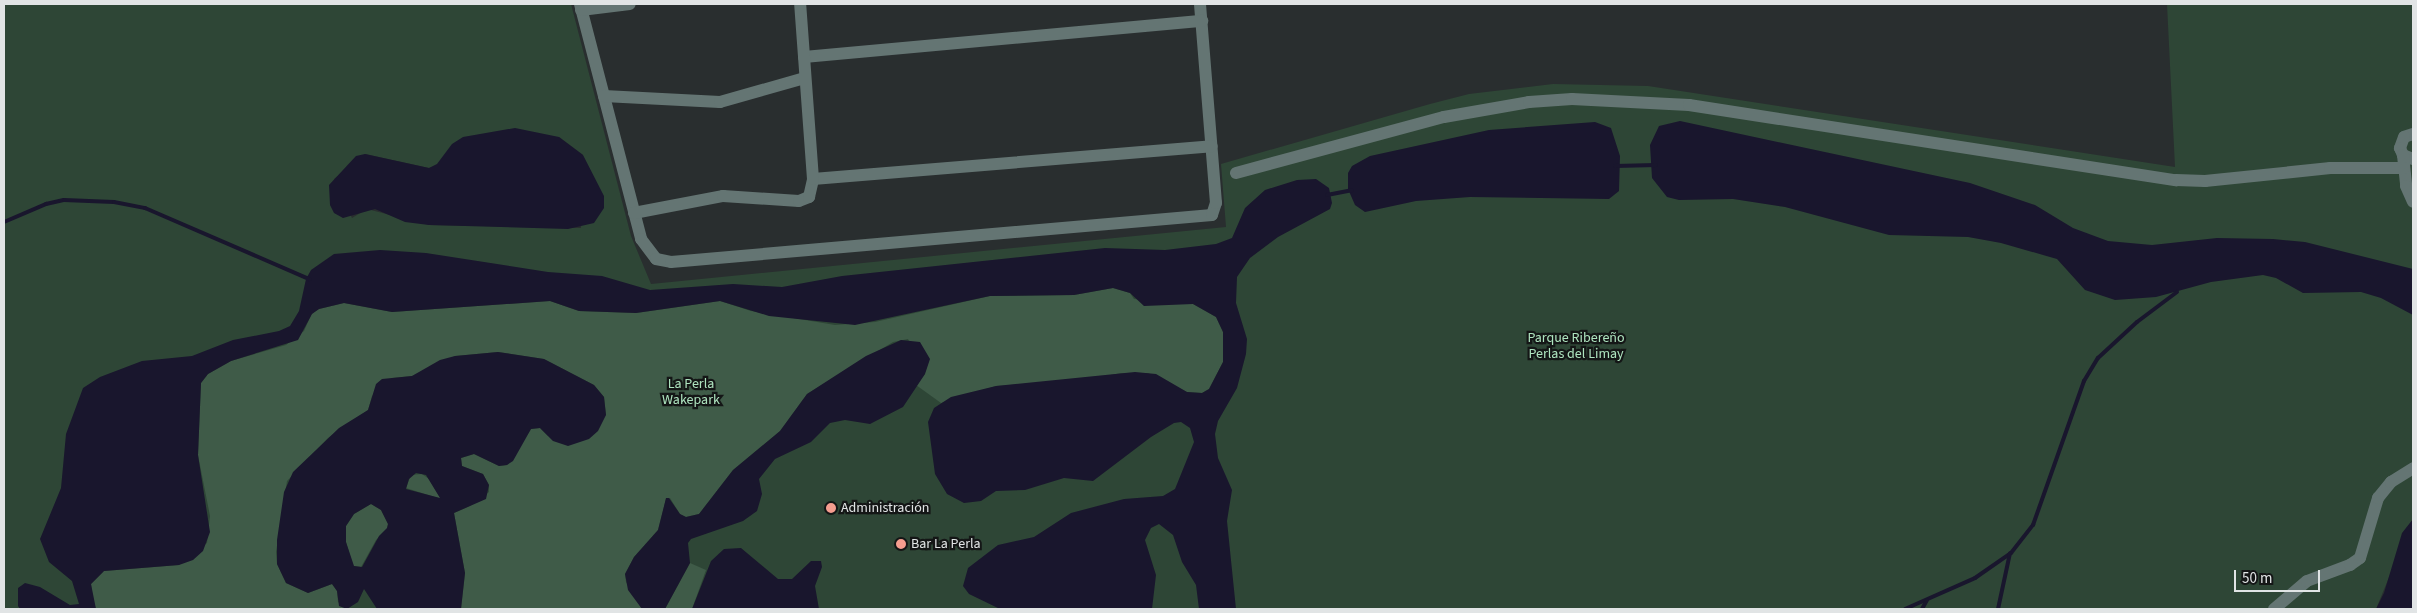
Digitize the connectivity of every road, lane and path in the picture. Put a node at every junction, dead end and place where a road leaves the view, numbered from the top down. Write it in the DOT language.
graph roads {
  1 [pos="630,4"];
  2 [pos="800,4"];
  3 [pos="1200,4"];
  4 [pos="581,7"];
  5 [pos="1202,22"];
  6 [pos="804,57"];
  7 [pos="805,78"];
  8 [pos="604,96"];
  9 [pos="2413,134"];
  10 [pos="1212,146"];
  11 [pos="2407,161"];
  12 [pos="1236,173"];
  13 [pos="813,180"];
  14 [pos="2413,201"];
  15 [pos="634,212"];
  16 [pos="2413,468"];
  17 [pos="2274,609"];
  1 -- 4 [label="street"];
  2 -- 6 [label="street"];
  3 -- 5 [label="street"];
  4 -- 8 [label="street"];
  5 -- 6 [label="street"];
  5 -- 10 [label="street"];
  6 -- 7 [label="street"];
  7 -- 8 [label="street"];
  7 -- 13 [label="street"];
  8 -- 15 [label="street"];
  9 -- 11 [label="street"];
  10 -- 13 [label="street"];
  10 -- 15 [label="street"];
  11 -- 12 [label="street"];
  11 -- 14 [label="street"];
  13 -- 15 [label="street"];
  16 -- 17 [label="street"];
}
